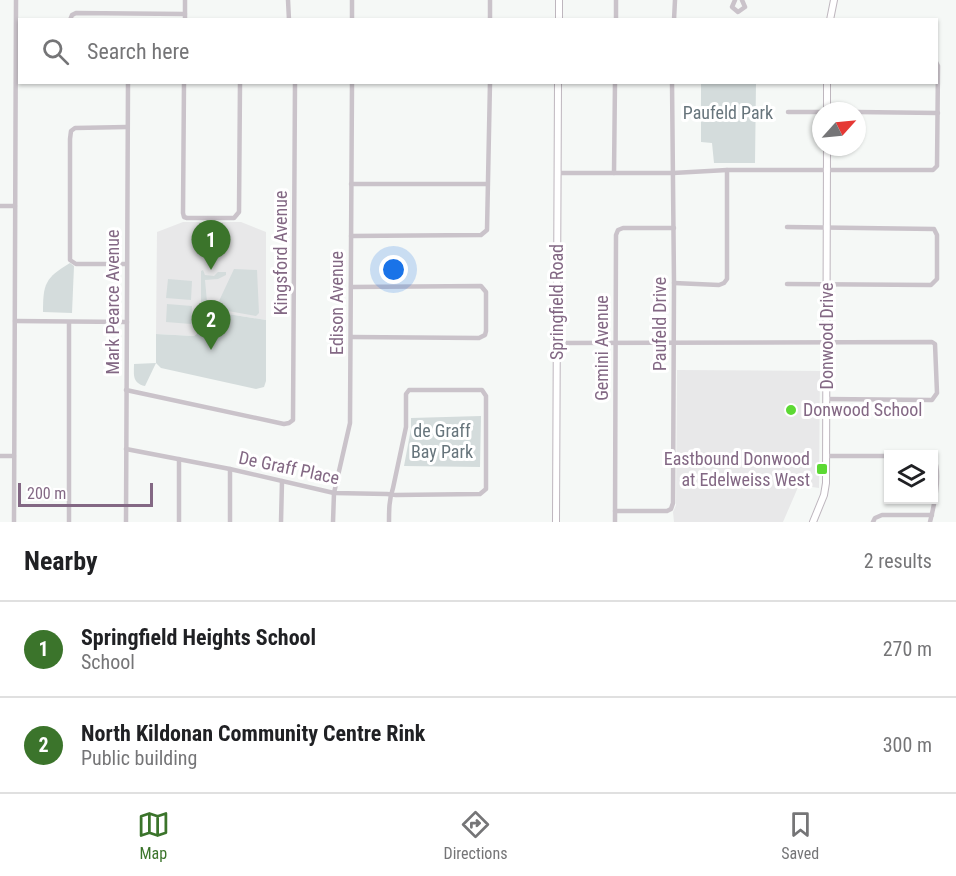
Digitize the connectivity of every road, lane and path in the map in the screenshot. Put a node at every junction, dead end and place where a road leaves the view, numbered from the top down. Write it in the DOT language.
graph roads {
  1 [pos="16,0"];
  2 [pos="185,0"];
  3 [pos="288,0"];
  4 [pos="352,0"];
  5 [pos="490,0"];
  6 [pos="559,0"];
  7 [pos="616,0"];
  8 [pos="675,0"];
  9 [pos="735,0"];
  10 [pos="742,0"];
  11 [pos="834,0"];
  12 [pos="185,17"];
  13 [pos="71,18"];
  14 [pos="289,18"];
  15 [pos="352,18"];
  16 [pos="490,18"];
  17 [pos="558,18"];
  18 [pos="616,18"];
  19 [pos="674,18"];
  20 [pos="830,18"];
  21 [pos="938,66"];
  22 [pos="18,70"];
  23 [pos="128,84"];
  24 [pos="184,84"];
  25 [pos="240,84"];
  26 [pos="295,84"];
  27 [pos="352,84"];
  28 [pos="490,84"];
  29 [pos="558,84"];
  30 [pos="615,84"];
  31 [pos="672,84"];
  32 [pos="827,84"];
  33 [pos="938,84"];
  34 [pos="938,84"];
  35 [pos="827,102"];
  36 [pos="788,112"];
  37 [pos="812,112"];
  38 [pos="866,112"];
  39 [pos="938,113"];
  40 [pos="127,127"];
  41 [pos="827,156"];
  42 [pos="727,170"];
  43 [pos="827,170"];
  44 [pos="558,173"];
  45 [pos="614,173"];
  46 [pos="672,173"];
  47 [pos="351,184"];
  48 [pos="487,184"];
  49 [pos="0,206"];
  50 [pos="15,206"];
  51 [pos="787,227"];
  52 [pos="827,227"];
  53 [pos="674,228"];
  54 [pos="351,236"];
  55 [pos="126,264"];
  56 [pos="674,283"];
  57 [pos="787,284"];
  58 [pos="827,284"];
  59 [pos="351,287"];
  60 [pos="15,321"];
  61 [pos="69,322"];
  62 [pos="127,322"];
  63 [pos="351,337"];
  64 [pos="615,342"];
  65 [pos="673,342"];
  66 [pos="827,342"];
  67 [pos="557,343"];
  68 [pos="126,390"];
  69 [pos="826,399"];
  70 [pos="126,449"];
  71 [pos="0,456"];
  72 [pos="14,456"];
  73 [pos="826,456"];
  74 [pos="884,456"];
  75 [pos="179,459"];
  76 [pos="230,470"];
  77 [pos="282,481"];
  78 [pos="334,493"];
  79 [pos="391,494"];
  80 [pos="934,504"];
  81 [pos="615,511"];
  82 [pos="932,515"];
  83 [pos="14,522"];
  84 [pos="69,522"];
  85 [pos="126,522"];
  86 [pos="179,522"];
  87 [pos="230,522"];
  88 [pos="281,522"];
  89 [pos="333,522"];
  90 [pos="389,522"];
  91 [pos="556,522"];
  92 [pos="615,522"];
  93 [pos="813,522"];
  94 [pos="873,522"];
  95 [pos="930,522"];
  1 -- 22 [label="street"];
  2 -- 12 [label="street"];
  3 -- 14 [label="street"];
  4 -- 15 [label="street"];
  5 -- 16 [label="street"];
  6 -- 17 [label="street"];
  7 -- 18 [label="street"];
  8 -- 19 [label="street"];
  9 -- 10 [label="street"];
  11 -- 20 [label="street"];
  12 -- 13 [label="street"];
  21 -- 33 [label="street"];
  22 -- 50 [label="street"];
  23 -- 40 [label="street, Mark Pearce Avenue"];
  24 -- 25 [label="street"];
  26 -- 68 [label="street, Kingsford Avenue"];
  27 -- 47 [label="street, Edison Avenue"];
  28 -- 48 [label="street"];
  29 -- 44 [label="street, Springfield Road"];
  30 -- 45 [label="street"];
  31 -- 46 [label="street, Paufeld Drive"];
  32 -- 35 [label="street"];
  34 -- 39 [label="street"];
  36 -- 37 [label="street"];
  38 -- 39 [label="street"];
  39 -- 43 [label="street"];
  40 -- 55 [label="street, Mark Pearce Avenue"];
  40 -- 55 [label="street"];
  41 -- 43 [label="street, Donwood Drive"];
  42 -- 43 [label="street"];
  42 -- 46 [label="street"];
  42 -- 56 [label="street"];
  43 -- 52 [label="street, Donwood Drive"];
  44 -- 45 [label="street"];
  44 -- 67 [label="street, Springfield Road"];
  45 -- 46 [label="street"];
  46 -- 53 [label="street, Paufeld Drive"];
  47 -- 48 [label="street"];
  47 -- 54 [label="street, Edison Avenue"];
  48 -- 54 [label="street"];
  49 -- 50 [label="street"];
  50 -- 60 [label="street"];
  51 -- 52 [label="street"];
  52 -- 58 [label="street, Donwood Drive"];
  52 -- 58 [label="street"];
  53 -- 56 [label="street, Paufeld Drive"];
  53 -- 64 [label="street, Gemini Avenue"];
  54 -- 59 [label="street, Edison Avenue"];
  55 -- 62 [label="street, Mark Pearce Avenue"];
  56 -- 65 [label="street, Paufeld Drive"];
  57 -- 58 [label="street"];
  58 -- 66 [label="street, Donwood Drive"];
  59 -- 63 [label="street, Edison Avenue"];
  59 -- 63 [label="street"];
  60 -- 61 [label="street"];
  60 -- 72 [label="street"];
  61 -- 62 [label="street"];
  61 -- 84 [label="street"];
  62 -- 68 [label="street, Mark Pearce Avenue"];
  63 -- 78 [label="street, Edison Avenue"];
  64 -- 65 [label="street"];
  64 -- 67 [label="street"];
  64 -- 81 [label="street, Gemini Avenue"];
  65 -- 66 [label="street"];
  65 -- 81 [label="street, Paufeld Drive"];
  66 -- 69 [label="street, Donwood Drive"];
  66 -- 69 [label="street"];
  67 -- 91 [label="street, Springfield Road"];
  68 -- 70 [label="street, Mark Pearce Avenue"];
  69 -- 73 [label="street, Donwood Drive"];
  70 -- 75 [label="street, De Graff Place"];
  70 -- 85 [label="street, Mark Pearce Avenue"];
  71 -- 72 [label="street"];
  72 -- 83 [label="street"];
  73 -- 74 [label="street"];
  73 -- 93 [label="street, Donwood Drive"];
  75 -- 76 [label="street, De Graff Place"];
  75 -- 86 [label="street"];
  76 -- 77 [label="street, De Graff Place"];
  76 -- 87 [label="street"];
  77 -- 78 [label="street, De Graff Place"];
  77 -- 88 [label="street"];
  78 -- 79 [label="street, De Graff Place"];
  78 -- 89 [label="street, Edison Avenue"];
  79 -- 79 [label="street, De Graff Place"];
  79 -- 90 [label="street"];
  80 -- 82 [label="street"];
  81 -- 92 [label="street, Gemini Avenue"];
  82 -- 94 [label="street"];
  82 -- 95 [label="street"];
}
